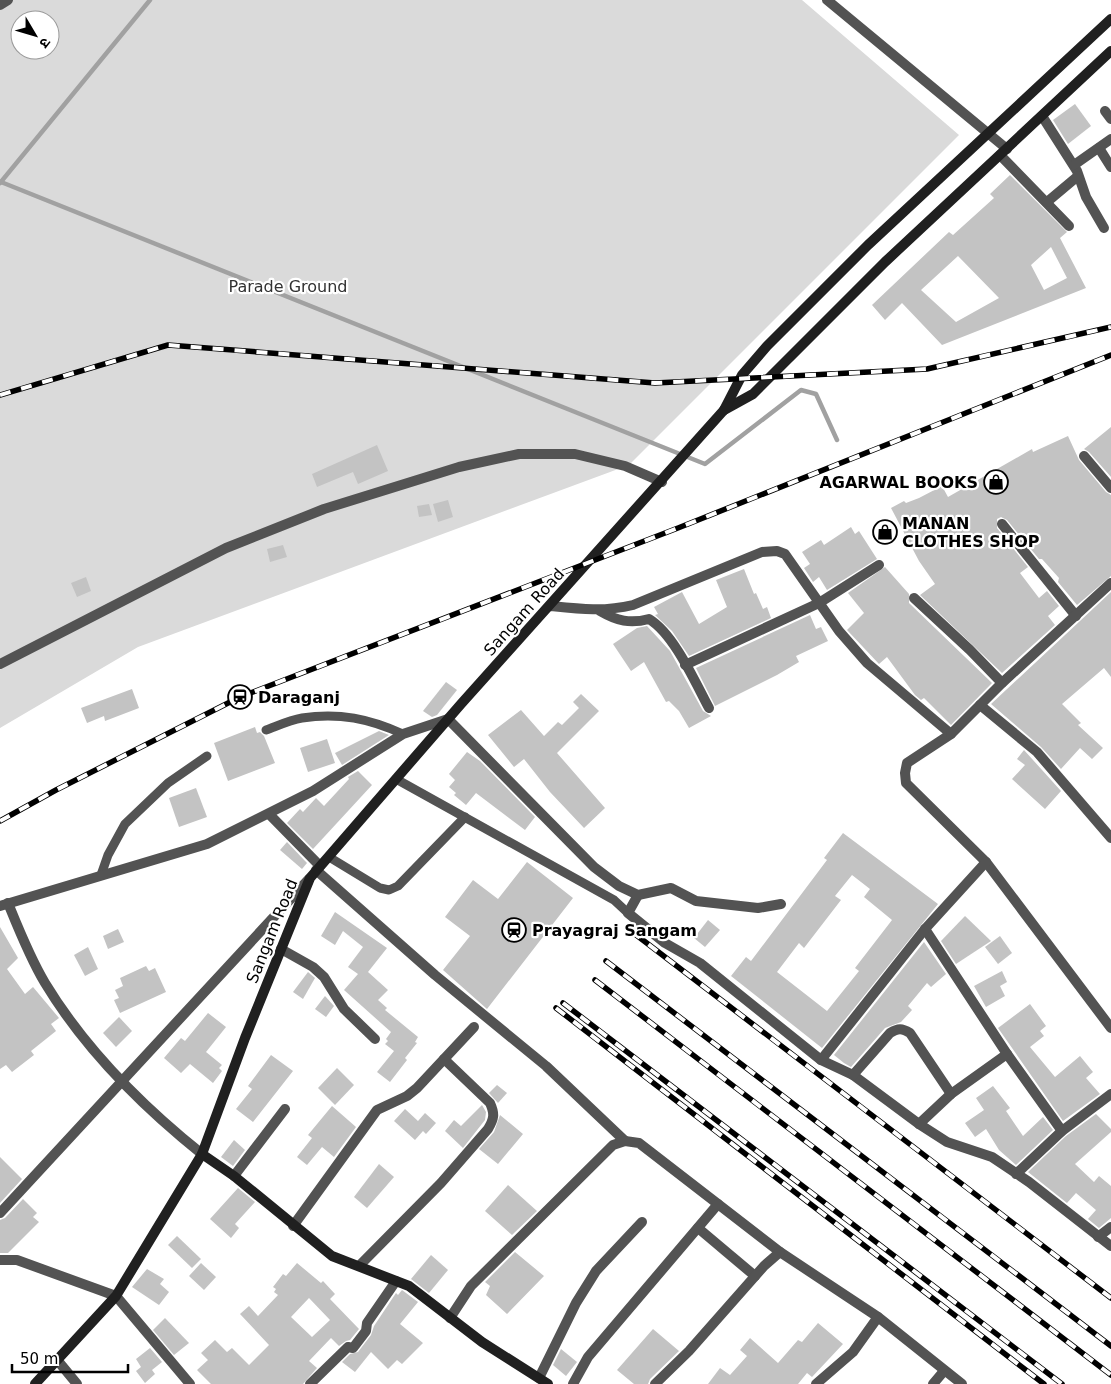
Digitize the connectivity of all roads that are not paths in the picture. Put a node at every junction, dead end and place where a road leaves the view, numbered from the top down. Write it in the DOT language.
graph roads {
  1 [pos="8,0"];
  2 [pos="827,0"];
  3 [pos="0,5"];
  4 [pos="1111,19"];
  5 [pos="1111,52"];
  6 [pos="1042,116"];
  7 [pos="988,133"];
  8 [pos="1111,139"];
  9 [pos="1099,148"];
  10 [pos="1003,152"];
  11 [pos="1074,166"];
  12 [pos="1111,166"];
  13 [pos="1078,176"];
  14 [pos="1047,202"];
  15 [pos="1069,226"];
  16 [pos="1104,228"];
  17 [pos="724,410"];
  18 [pos="1084,456"];
  19 [pos="662,482"];
  20 [pos="1111,488"];
  21 [pos="1002,524"];
  22 [pos="879,565"];
  23 [pos="1111,583"];
  24 [pos="914,598"];
  25 [pos="819,603"];
  26 [pos="550,606"];
  27 [pos="599,610"];
  28 [pos="1076,616"];
  29 [pos="0,664"];
  30 [pos="684,664"];
  31 [pos="1002,683"];
  32 [pos="980,705"];
  33 [pos="709,708"];
  34 [pos="448,719"];
  35 [pos="266,730"];
  36 [pos="403,734"];
  37 [pos="951,734"];
  38 [pos="207,756"];
  39 [pos="396,779"];
  40 [pos="269,814"];
  41 [pos="465,817"];
  42 [pos="1111,838"];
  43 [pos="328,857"];
  44 [pos="986,862"];
  45 [pos="315,871"];
  46 [pos="101,875"];
  47 [pos="638,895"];
  48 [pos="4,904"];
  49 [pos="781,904"];
  50 [pos="628,913"];
  51 [pos="925,929"];
  52 [pos="281,949"];
  53 [pos="474,1027"];
  54 [pos="1111,1028"];
  55 [pos="375,1039"];
  56 [pos="1007,1054"];
  57 [pos="444,1059"];
  58 [pos="821,1060"];
  59 [pos="853,1075"];
  60 [pos="122,1083"];
  61 [pos="951,1094"];
  62 [pos="1111,1094"];
  63 [pos="285,1109"];
  64 [pos="919,1124"];
  65 [pos="1062,1131"];
  66 [pos="625,1141"];
  67 [pos="202,1154"];
  68 [pos="1016,1174"];
  69 [pos="234,1176"];
  70 [pos="718,1204"];
  71 [pos="0,1213"];
  72 [pos="642,1222"];
  73 [pos="293,1226"];
  74 [pos="1111,1227"];
  75 [pos="698,1228"];
  76 [pos="1098,1237"];
  77 [pos="1111,1246"];
  78 [pos="780,1252"];
  79 [pos="0,1260"];
  80 [pos="359,1266"];
  81 [pos="755,1276"];
  82 [pos="396,1281"];
  83 [pos="116,1296"];
  84 [pos="878,1317"];
  85 [pos="450,1318"];
  86 [pos="58,1361"];
  87 [pos="944,1371"];
  88 [pos="539,1378"];
  89 [pos="35,1384"];
  90 [pos="77,1384"];
  91 [pos="190,1384"];
  92 [pos="311,1384"];
  93 [pos="548,1384"];
  94 [pos="573,1384"];
  95 [pos="655,1384"];
  96 [pos="816,1384"];
  97 [pos="934,1384"];
  98 [pos="962,1384"];
  1 -- 3 [label="street"];
  2 -- 7 [label="street"];
  4 -- 7 [label="main road"];
  5 -- 6 [label="main road"];
  6 -- 10 [label="main road"];
  6 -- 11 [label="street"];
  7 -- 10 [label="street"];
  7 -- 17 [label="main road"];
  8 -- 9 [label="street"];
  9 -- 11 [label="street"];
  9 -- 12 [label="street"];
  10 -- 14 [label="street"];
  10 -- 17 [label="main road"];
  11 -- 13 [label="street"];
  13 -- 14 [label="street"];
  13 -- 16 [label="street"];
  14 -- 15 [label="street"];
  17 -- 19 [label="main road, Sangam Road"];
  18 -- 20 [label="street"];
  19 -- 26 [label="main road, Sangam Road"];
  19 -- 29 [label="street"];
  21 -- 28 [label="street"];
  22 -- 25 [label="street"];
  23 -- 28 [label="street"];
  24 -- 31 [label="street"];
  25 -- 27 [label="street"];
  25 -- 30 [label="street"];
  25 -- 37 [label="street"];
  26 -- 27 [label="street"];
  26 -- 34 [label="main road, Sangam Road"];
  27 -- 30 [label="street"];
  28 -- 31 [label="street"];
  30 -- 33 [label="street"];
  31 -- 32 [label="street"];
  32 -- 37 [label="street"];
  32 -- 42 [label="street"];
  34 -- 36 [label="street"];
  34 -- 39 [label="main road, Sangam Road"];
  34 -- 47 [label="street"];
  35 -- 36 [label="lane"];
  36 -- 40 [label="street"];
  37 -- 44 [label="street"];
  38 -- 46 [label="lane"];
  39 -- 41 [label="lane"];
  39 -- 43 [label="main road, Sangam Road"];
  40 -- 45 [label="street"];
  40 -- 46 [label="street"];
  41 -- 43 [label="lane"];
  41 -- 50 [label="lane"];
  43 -- 45 [label="main road, Sangam Road"];
  44 -- 51 [label="street"];
  44 -- 54 [label="street"];
  45 -- 52 [label="main road, Sangam Road"];
  45 -- 60 [label="street"];
  45 -- 66 [label="street"];
  46 -- 48 [label="street"];
  47 -- 49 [label="street"];
  47 -- 50 [label="street"];
  48 -- 60 [label="street"];
  50 -- 58 [label="street"];
  51 -- 56 [label="street"];
  51 -- 58 [label="street"];
  52 -- 55 [label="street"];
  52 -- 67 [label="main road, Sangam Road"];
  53 -- 57 [label="street"];
  56 -- 61 [label="street"];
  56 -- 65 [label="street"];
  57 -- 73 [label="street"];
  57 -- 80 [label="street"];
  58 -- 59 [label="street"];
  59 -- 61 [label="street"];
  59 -- 64 [label="street"];
  60 -- 67 [label="street"];
  60 -- 71 [label="street"];
  61 -- 64 [label="street"];
  62 -- 65 [label="street"];
  63 -- 69 [label="street"];
  64 -- 68 [label="street"];
  65 -- 68 [label="street"];
  66 -- 70 [label="street"];
  66 -- 85 [label="street"];
  67 -- 69 [label="main road"];
  67 -- 83 [label="main road, Sangam Road"];
  68 -- 76 [label="street"];
  69 -- 73 [label="main road"];
  70 -- 75 [label="street"];
  70 -- 78 [label="street"];
  72 -- 88 [label="street"];
  73 -- 80 [label="main road"];
  74 -- 76 [label="street"];
  75 -- 81 [label="street"];
  75 -- 94 [label="street"];
  76 -- 77 [label="street"];
  78 -- 81 [label="street"];
  78 -- 84 [label="street"];
  79 -- 83 [label="street"];
  80 -- 82 [label="main road"];
  81 -- 95 [label="street"];
  82 -- 85 [label="main road"];
  82 -- 92 [label="street"];
  83 -- 86 [label="main road, Sangam Road"];
  83 -- 91 [label="street"];
  84 -- 87 [label="street"];
  84 -- 96 [label="street"];
  85 -- 88 [label="main road"];
  86 -- 89 [label="main road, Sangam Road"];
  86 -- 90 [label="street"];
  87 -- 97 [label="street"];
  87 -- 98 [label="street"];
  88 -- 93 [label="main road"];
}
